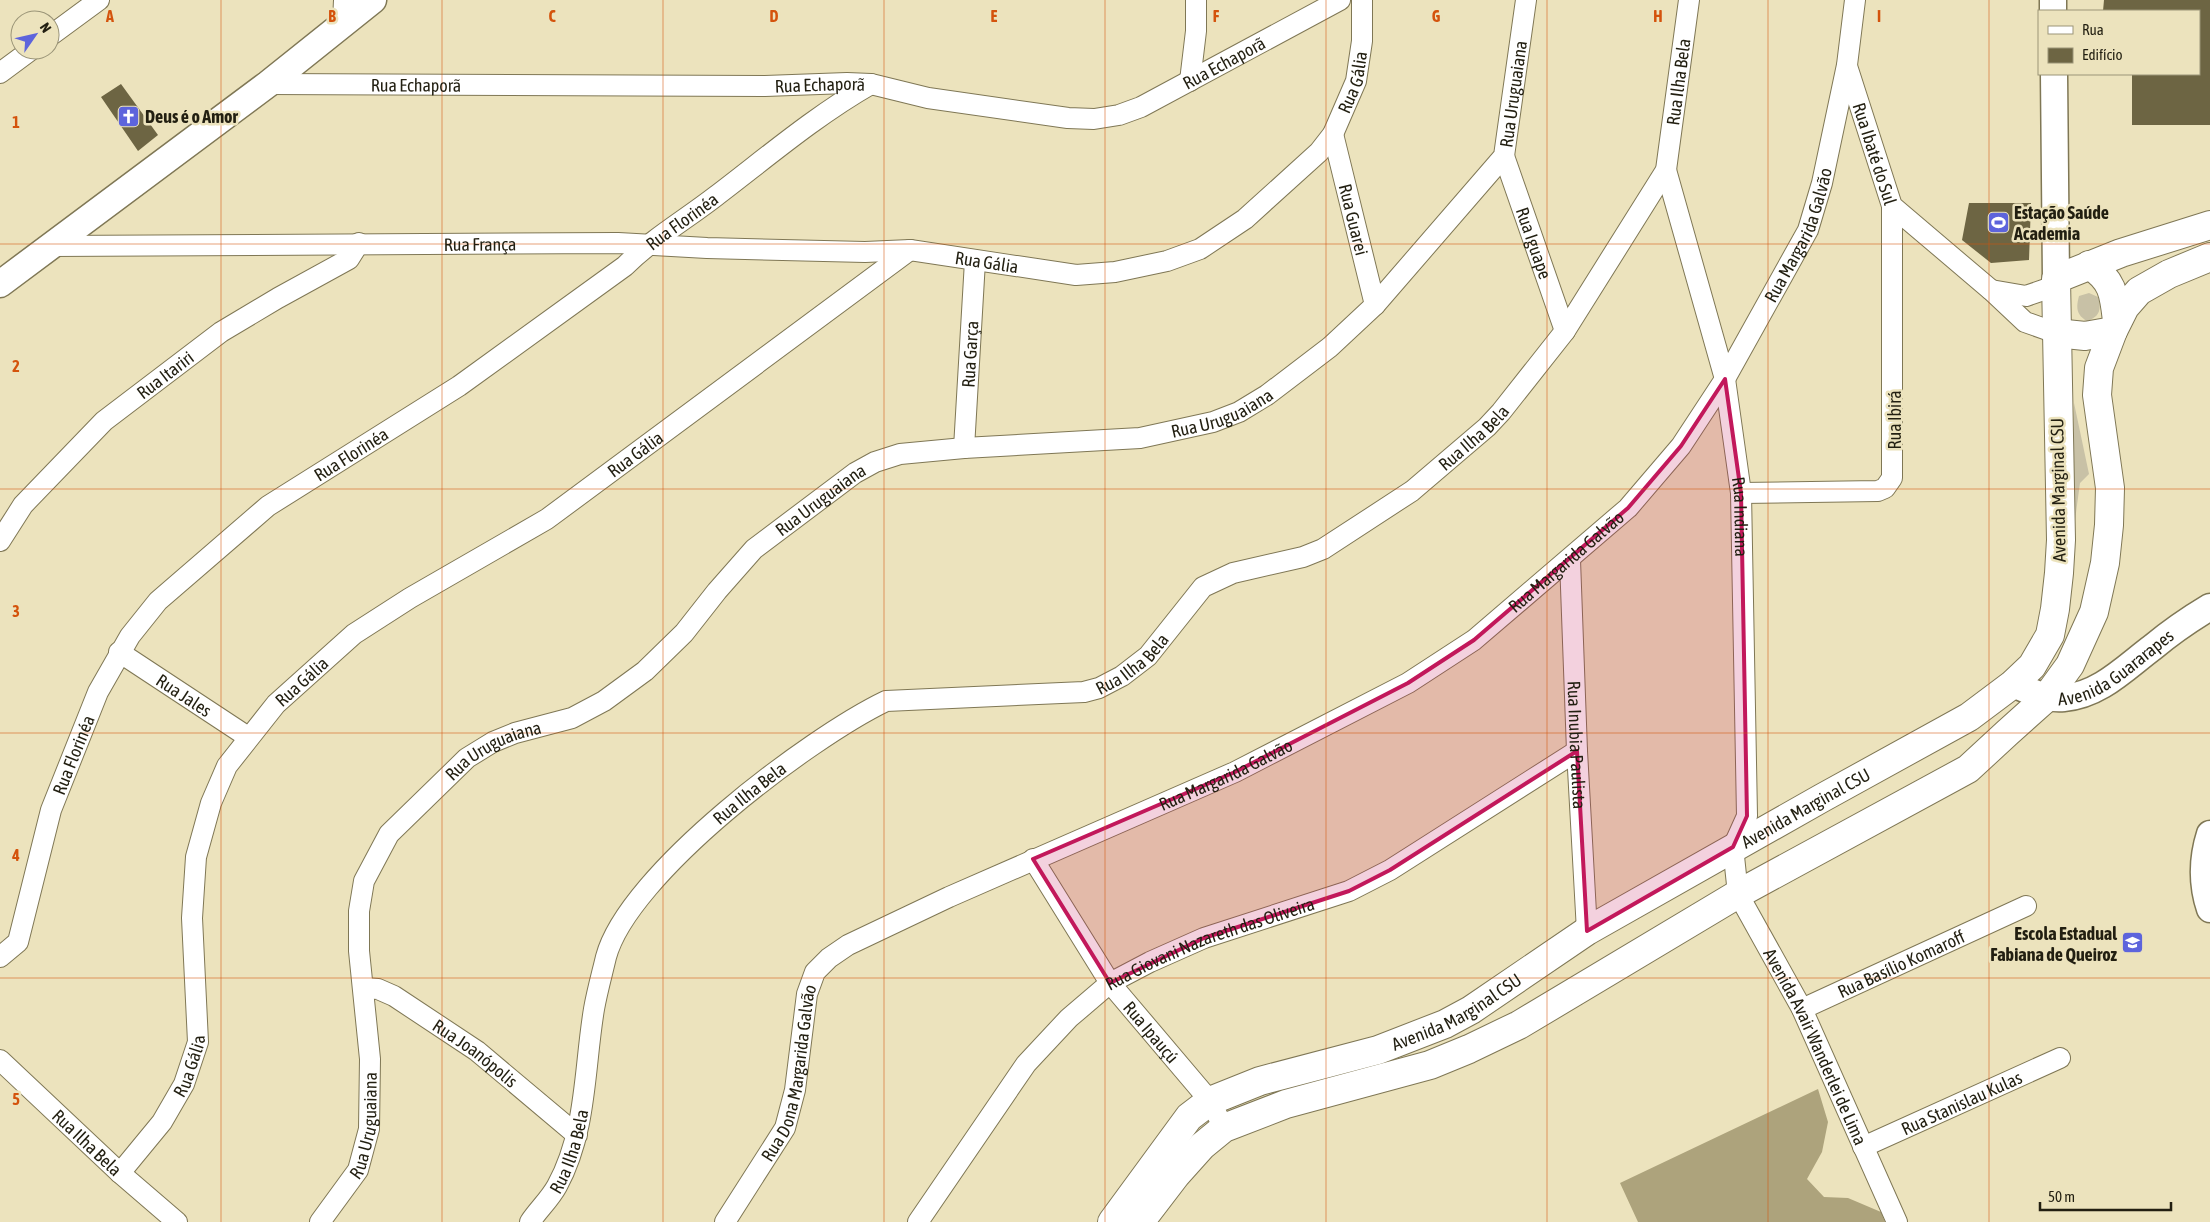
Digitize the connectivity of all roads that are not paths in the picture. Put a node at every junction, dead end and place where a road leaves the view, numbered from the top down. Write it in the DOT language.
graph roads {
  1 [pos="99,0"];
  2 [pos="373,0"];
  3 [pos="1196,0"];
  4 [pos="1340,0"];
  5 [pos="1362,0"];
  6 [pos="1526,0"];
  7 [pos="1689,0"];
  8 [pos="1855,0"];
  9 [pos="344,11"];
  10 [pos="60,29"];
  11 [pos="18,60"];
  12 [pos="1847,64"];
  13 [pos="0,73"];
  14 [pos="2054,75"];
  15 [pos="1190,81"];
  16 [pos="268,84"];
  17 [pos="871,84"];
  18 [pos="1333,134"];
  19 [pos="1504,156"];
  20 [pos="1666,170"];
  21 [pos="1892,206"];
  22 [pos="2210,225"];
  23 [pos="359,243"];
  24 [pos="648,244"];
  25 [pos="50,246"];
  26 [pos="910,250"];
  27 [pos="2210,257"];
  28 [pos="975,261"];
  29 [pos="2089,265"];
  30 [pos="2055,283"];
  31 [pos="0,284"];
  32 [pos="1992,290"];
  33 [pos="1375,305"];
  34 [pos="2115,326"];
  35 [pos="1565,332"];
  36 [pos="2056,333"];
  37 [pos="1726,379"];
  38 [pos="964,448"];
  39 [pos="1741,493"];
  40 [pos="0,541"];
  41 [pos="1570,560"];
  42 [pos="2210,607"];
  43 [pos="119,652"];
  44 [pos="2013,684"];
  45 [pos="2046,698"];
  46 [pos="248,737"];
  47 [pos="1577,751"];
  48 [pos="2210,834"];
  49 [pos="1034,859"];
  50 [pos="1736,870"];
  51 [pos="1002,873"];
  52 [pos="2026,906"];
  53 [pos="2210,910"];
  54 [pos="1587,931"];
  55 [pos="0,957"];
  56 [pos="1110,983"];
  57 [pos="364,988"];
  58 [pos="1802,1009"];
  59 [pos="2060,1058"];
  60 [pos="0,1060"];
  61 [pos="1210,1101"];
  62 [pos="1224,1128"];
  63 [pos="577,1135"];
  64 [pos="1863,1147"];
  65 [pos="120,1173"];
  66 [pos="177,1222"];
  67 [pos="320,1222"];
  68 [pos="530,1222"];
  69 [pos="725,1222"];
  70 [pos="918,1222"];
  71 [pos="1112,1222"];
  72 [pos="1140,1222"];
  73 [pos="1898,1222"];
  1 -- 10 [label="street"];
  2 -- 9 [label="street"];
  3 -- 15 [label="street"];
  4 -- 15 [label="street, Rua Echaporã"];
  5 -- 18 [label="street, Rua Gália"];
  6 -- 19 [label="street, Rua Uruguaiana"];
  7 -- 20 [label="street, Rua Ilha Bela"];
  8 -- 12 [label="street, Rua Margarida Galvão"];
  9 -- 16 [label="street"];
  11 -- 13 [label="street"];
  12 -- 21 [label="street, Rua Ibaté do Sul"];
  12 -- 37 [label="street, Rua Margarida Galvão"];
  14 -- 30 [label="street"];
  15 -- 17 [label="street, Rua Echaporã"];
  16 -- 17 [label="street, Rua Echaporã"];
  16 -- 25 [label="street"];
  17 -- 24 [label="street, Rua Florinéa"];
  18 -- 28 [label="street, Rua Gália"];
  18 -- 33 [label="street, Rua Guarei"];
  19 -- 33 [label="street, Rua Uruguaiana"];
  19 -- 35 [label="street, Rua Iguape"];
  20 -- 35 [label="street, Rua Ilha Bela"];
  20 -- 37 [label="street, Rua Indiana"];
  21 -- 32 [label="street, Rua Ibaté do Sul"];
  21 -- 39 [label="street, Rua Ibirá"];
  22 -- 29 [label="main road"];
  23 -- 24 [label="street, Rua França"];
  23 -- 25 [label="street, Rua França"];
  23 -- 40 [label="street, Rua Itariri"];
  24 -- 26 [label="street, Rua França"];
  24 -- 43 [label="street, Rua Florinéa"];
  25 -- 31 [label="street"];
  26 -- 28 [label="street, Rua Gália"];
  26 -- 46 [label="street, Rua Gália"];
  27 -- 34 [label="main road, Avenida Marginal CSU"];
  28 -- 38 [label="street, Rua Garça"];
  29 -- 30 [label="main road"];
  29 -- 34 [label="main road"];
  30 -- 32 [label="street"];
  30 -- 36 [label="main road, Avenida Marginal CSU"];
  32 -- 36 [label="street, Rua Ibaté do Sul"];
  33 -- 38 [label="street, Rua Uruguaiana"];
  34 -- 36 [label="main road"];
  34 -- 45 [label="main road, Avenida Marginal CSU"];
  35 -- 63 [label="street, Rua Ilha Bela"];
  36 -- 44 [label="main road, Avenida Marginal CSU"];
  37 -- 39 [label="street, Rua Indiana"];
  37 -- 41 [label="street, Rua Margarida Galvão"];
  38 -- 57 [label="street, Rua Uruguaiana"];
  39 -- 50 [label="street, Rua Indiana"];
  41 -- 47 [label="street, Rua Inubia Paulista"];
  41 -- 49 [label="street, Rua Margarida Galvão"];
  42 -- 45 [label="street, Avenida Guararapes"];
  43 -- 46 [label="street, Rua Jales"];
  43 -- 55 [label="street, Rua Florinéa"];
  44 -- 45 [label="street, Avenida Guararapes"];
  44 -- 50 [label="main road, Avenida Marginal CSU"];
  45 -- 50 [label="main road, Avenida Marginal CSU"];
  46 -- 65 [label="street, Rua Gália"];
  47 -- 54 [label="street, Rua Inubia Paulista"];
  47 -- 56 [label="street, Rua Giovani Nazareth das Oliveira"];
  48 -- 53 [label="street"];
  49 -- 51 [label="street, Rua Margarida Galvão"];
  49 -- 56 [label="street, Rua Ipauçú"];
  50 -- 54 [label="main road, Avenida Marginal CSU"];
  50 -- 58 [label="street, Avenida Avair Wanderlei de Lima"];
  50 -- 62 [label="main road, Avenida Marginal CSU"];
  51 -- 69 [label="street, Rua Dona Margarida Galvão"];
  52 -- 58 [label="street, Rua Basílio Komaroff"];
  54 -- 61 [label="main road, Avenida Marginal CSU"];
  56 -- 61 [label="street, Rua Ipauçú"];
  56 -- 70 [label="street, Rua Giovani Nazareth das Oliveira"];
  57 -- 63 [label="street, Rua Joanópolis"];
  57 -- 67 [label="street, Rua Uruguaiana"];
  58 -- 64 [label="street, Avenida Avair Wanderlei de Lima"];
  59 -- 64 [label="street, Rua Stanislau Kulas"];
  60 -- 65 [label="street, Rua Ilha Bela"];
  61 -- 62 [label="street, Rua Ipauçú"];
  61 -- 71 [label="main road, Avenida Marginal CSU"];
  62 -- 72 [label="main road, Avenida Marginal CSU"];
  63 -- 68 [label="street, Rua Ilha Bela"];
  64 -- 73 [label="street, Avenida Avair Wanderlei de Lima"];
  65 -- 66 [label="street, Rua Ilha Bela"];
}
